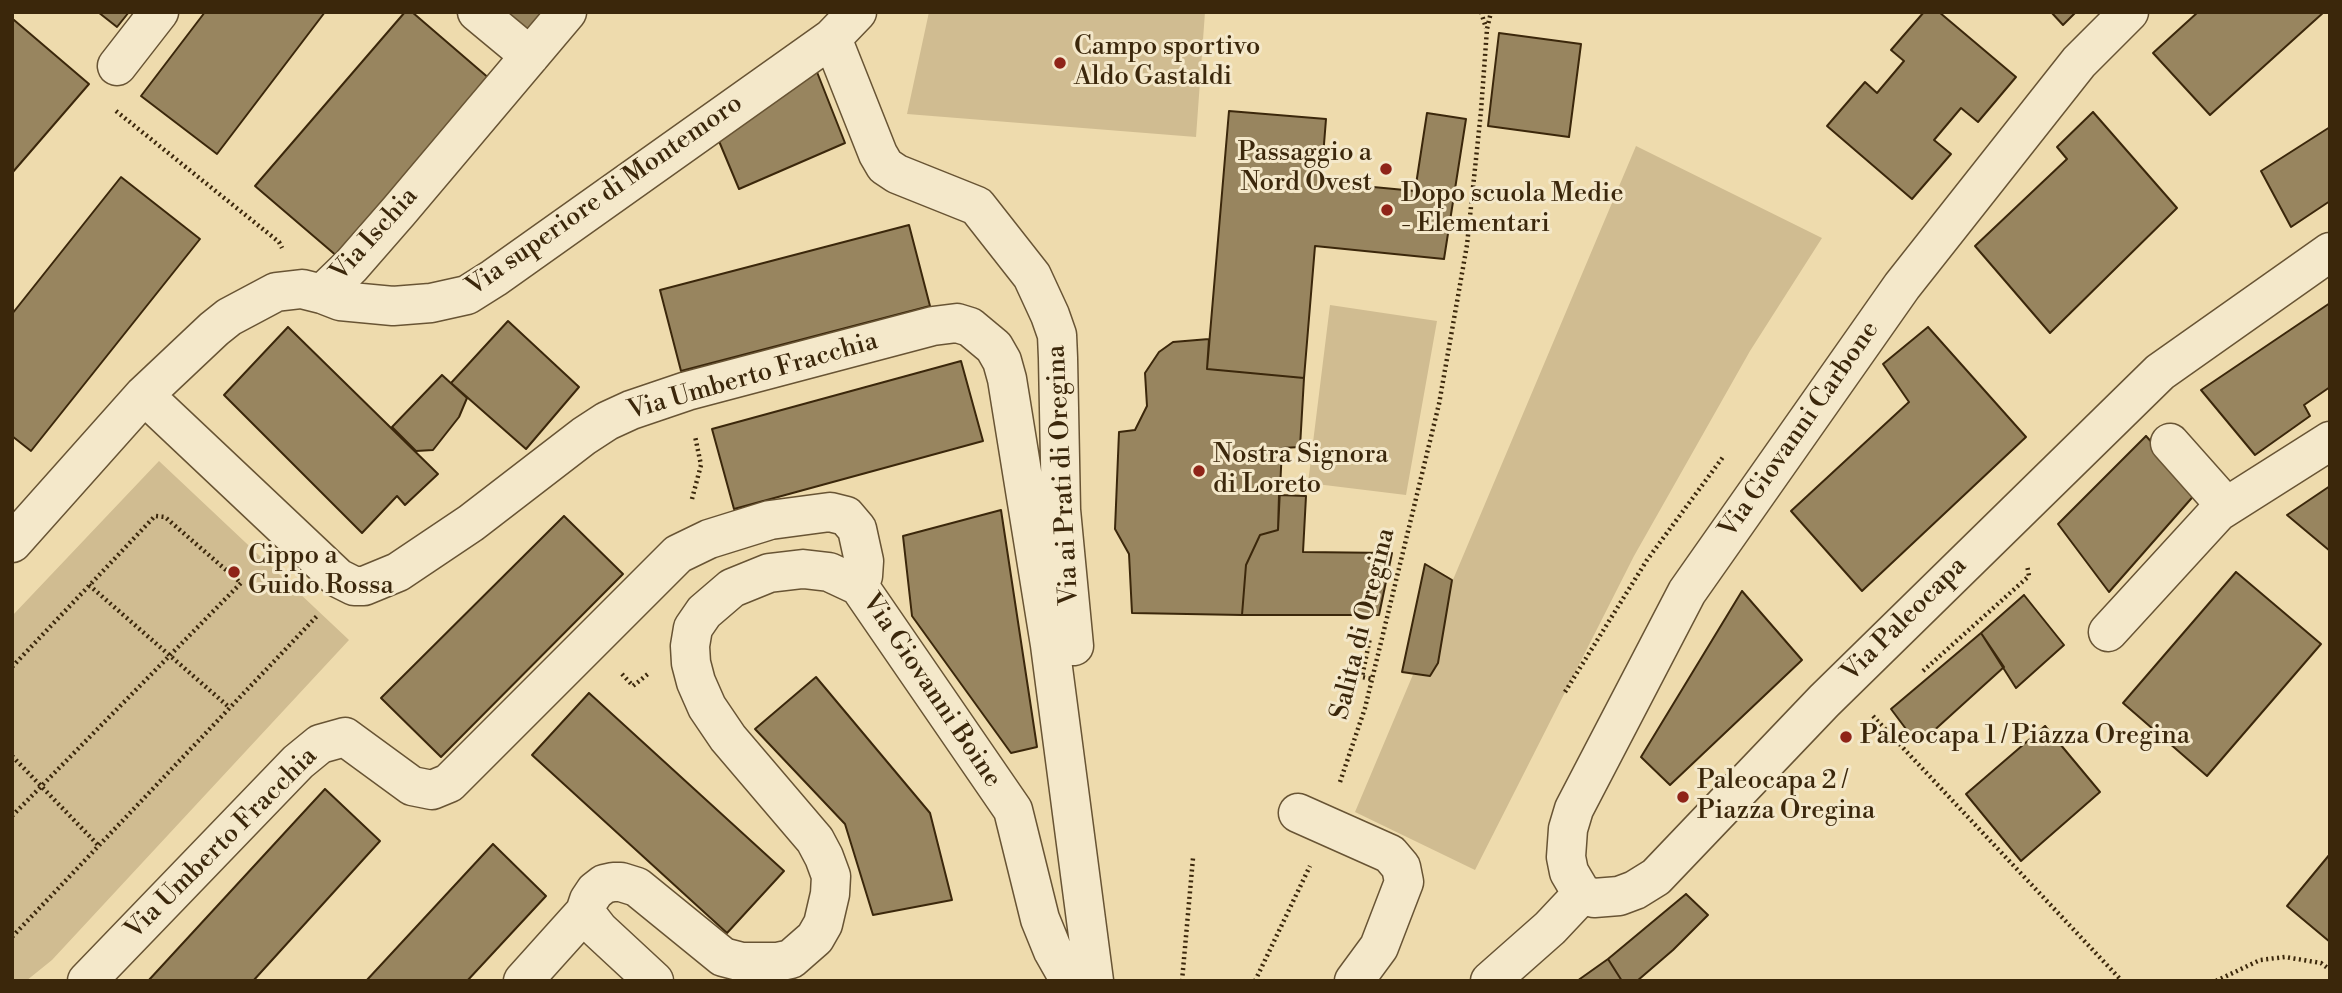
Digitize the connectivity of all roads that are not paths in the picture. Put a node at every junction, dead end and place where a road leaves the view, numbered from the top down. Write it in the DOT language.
graph roads {
  1 [pos="159,12"];
  2 [pos="477,12"];
  3 [pos="566,12"];
  4 [pos="2129,12"];
  5 [pos="844,25"];
  6 [pos="530,56"];
  7 [pos="117,66"];
  8 [pos="2330,251"];
  9 [pos="306,292"];
  10 [pos="144,395"];
  11 [pos="2330,441"];
  12 [pos="2170,443"];
  13 [pos="2226,506"];
  14 [pos="12,543"];
  15 [pos="859,586"];
  16 [pos="2108,632"];
  17 [pos="1312,820"];
  18 [pos="1582,894"];
  19 [pos="585,912"];
  20 [pos="1085,972"];
  21 [pos="87,981"];
  22 [pos="523,981"];
  23 [pos="654,981"];
  24 [pos="1354,981"];
  25 [pos="1490,981"];
  1 -- 7 [label="street"];
  2 -- 6 [label="street"];
  3 -- 6 [label="street, Via Ischia"];
  4 -- 18 [label="street, Via Giovanni Carbone"];
  5 -- 9 [label="street, Via superiore di Montemoro"];
  5 -- 20 [label="street, Via ai Prati di Oregina"];
  6 -- 9 [label="street, Via Ischia"];
  8 -- 18 [label="street, Via Paleocapa"];
  9 -- 10 [label="street, Via Ischia"];
  10 -- 14 [label="street"];
  10 -- 20 [label="street, Via Umberto Fracchia"];
  11 -- 13 [label="street"];
  12 -- 13 [label="street"];
  13 -- 16 [label="street"];
  15 -- 19 [label="street, Via Giovanni Boine"];
  15 -- 20 [label="street, Via Giovanni Boine"];
  15 -- 21 [label="street, Via Umberto Fracchia"];
  17 -- 24 [label="street"];
  18 -- 25 [label="street"];
  19 -- 22 [label="street"];
  19 -- 23 [label="street"];
}
